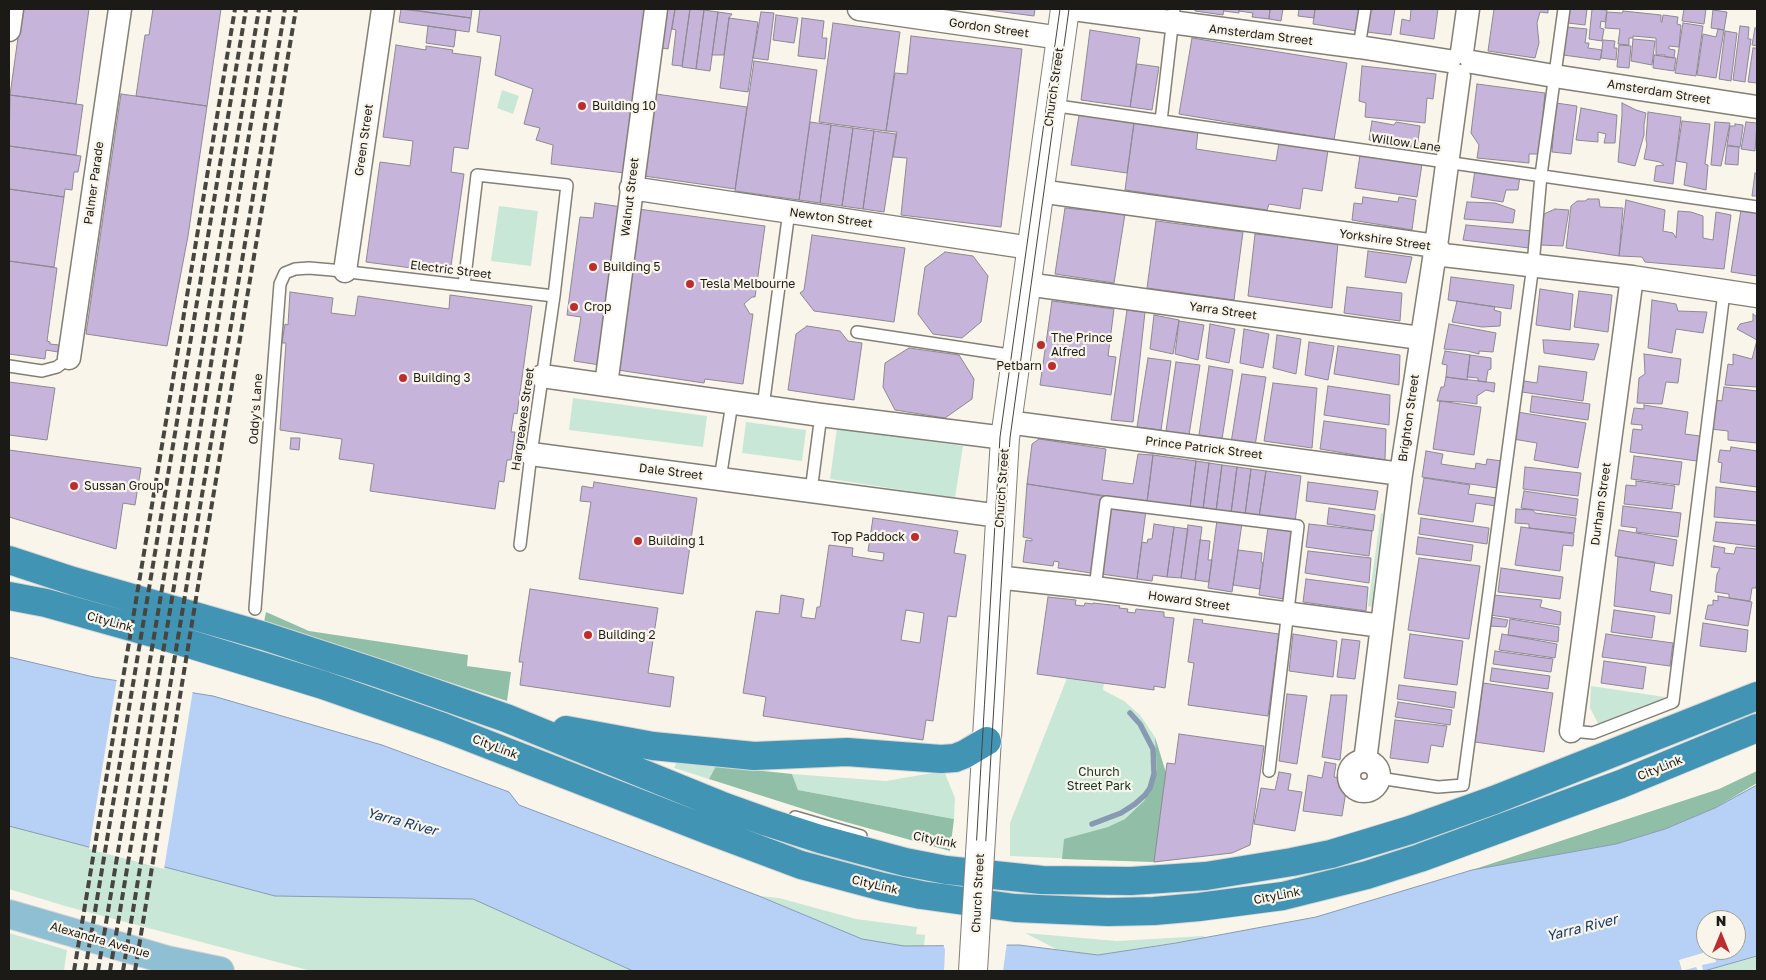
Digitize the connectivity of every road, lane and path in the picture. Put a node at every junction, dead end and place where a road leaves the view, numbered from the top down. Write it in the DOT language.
graph roads {
  1 [pos="12,9"];
  2 [pos="120,9"];
  3 [pos="383,9"];
  4 [pos="656,9"];
  5 [pos="859,9"];
  6 [pos="1065,9"];
  7 [pos="1073,9"];
  8 [pos="1365,9"];
  9 [pos="1468,9"];
  10 [pos="1564,9"];
  11 [pos="1173,16"];
  12 [pos="9,30"];
  13 [pos="1061,38"];
  14 [pos="1359,47"];
  15 [pos="1460,63"];
  16 [pos="1554,76"];
  17 [pos="1052,105"];
  18 [pos="1757,107"];
  19 [pos="1161,121"];
  20 [pos="1448,162"];
  21 [pos="1541,175"];
  22 [pos="631,188"];
  23 [pos="1040,191"];
  24 [pos="1757,207"];
  25 [pos="789,211"];
  26 [pos="1436,246"];
  27 [pos="1031,248"];
  28 [pos="1533,265"];
  29 [pos="345,271"];
  30 [pos="1632,277"];
  31 [pos="1026,284"];
  32 [pos="464,285"];
  33 [pos="1724,292"];
  34 [pos="554,296"];
  35 [pos="1757,296"];
  36 [pos="857,332"];
  37 [pos="1420,338"];
  38 [pos="1016,356"];
  39 [pos="69,358"];
  40 [pos="9,366"];
  41 [pos="542,376"];
  42 [pos="606,385"];
  43 [pos="732,403"];
  44 [pos="763,407"];
  45 [pos="821,415"];
  46 [pos="1006,430"];
  47 [pos="531,454"];
  48 [pos="1401,474"];
  49 [pos="720,479"];
  50 [pos="811,491"];
  51 [pos="1000,516"];
  52 [pos="520,546"];
  53 [pos="9,560"];
  54 [pos="996,578"];
  55 [pos="1095,588"];
  56 [pos="9,596"];
  57 [pos="255,608"];
  58 [pos="1288,614"];
  59 [pos="1382,626"];
  60 [pos="1757,696"];
  61 [pos="506,718"];
  62 [pos="1757,728"];
  63 [pos="1571,731"];
  64 [pos="987,741"];
  65 [pos="1269,771"];
  66 [pos="1379,778"];
  67 [pos="767,822"];
  68 [pos="872,839"];
  69 [pos="1064,869"];
  70 [pos="1131,881"];
  71 [pos="9,914"];
  72 [pos="204,970"];
  73 [pos="974,971"];
  1 -- 12 [label="street"];
  2 -- 39 [label="street, Palmer Parade"];
  3 -- 29 [label="street, Green Street"];
  4 -- 22 [label="street, Walnut Street"];
  5 -- 13 [label="street, Gordon Street"];
  6 -- 13 [label="main road, Church Street"];
  7 -- 11 [label="street, Amsterdam Street"];
  8 -- 14 [label="lane"];
  9 -- 15 [label="street, Brighton Street"];
  10 -- 16 [label="lane"];
  11 -- 14 [label="street, Amsterdam Street"];
  11 -- 19 [label="lane"];
  13 -- 17 [label="main road, Church Street"];
  14 -- 15 [label="street, Amsterdam Street"];
  15 -- 16 [label="street, Amsterdam Street"];
  15 -- 20 [label="street, Brighton Street"];
  16 -- 18 [label="street, Amsterdam Street"];
  16 -- 21 [label="lane"];
  17 -- 19 [label="lane, Willow Lane"];
  17 -- 23 [label="main road, Church Street"];
  19 -- 20 [label="lane, Willow Lane"];
  20 -- 21 [label="lane, Willow Lane"];
  20 -- 26 [label="street, Brighton Street"];
  21 -- 24 [label="lane, Willow Lane"];
  21 -- 28 [label="lane"];
  22 -- 25 [label="street, Newton Street"];
  22 -- 42 [label="street, Walnut Street"];
  23 -- 26 [label="street, Yorkshire Street"];
  23 -- 27 [label="main road, Church Street"];
  25 -- 27 [label="street, Newton Street"];
  25 -- 44 [label="lane"];
  26 -- 28 [label="street, Yorkshire Street"];
  26 -- 37 [label="street, Brighton Street"];
  27 -- 31 [label="main road, Church Street"];
  28 -- 30 [label="street, Yorkshire Street"];
  28 -- 66 [label="lane"];
  29 -- 32 [label="lane, Electric Street"];
  29 -- 57 [label="lane, Oddy's Lane"];
  30 -- 33 [label="street, Yorkshire Street"];
  30 -- 63 [label="street, Durham Street"];
  31 -- 37 [label="street, Yarra Street"];
  31 -- 38 [label="main road, Church Street"];
  32 -- 34 [label="lane, Electric Street"];
  32 -- 34 [label="lane, Hargreaves Street"];
  33 -- 35 [label="street, Yorkshire Street"];
  33 -- 63 [label="lane"];
  34 -- 41 [label="lane, Hargreaves Street"];
  36 -- 38 [label="lane"];
  37 -- 48 [label="street, Brighton Street"];
  38 -- 46 [label="main road, Church Street"];
  39 -- 40 [label="lane"];
  41 -- 42 [label="street"];
  41 -- 47 [label="lane, Hargreaves Street"];
  42 -- 43 [label="street"];
  43 -- 44 [label="street"];
  43 -- 49 [label="lane"];
  44 -- 45 [label="street"];
  45 -- 46 [label="street"];
  45 -- 50 [label="lane"];
  46 -- 48 [label="street, Prince Patrick Street"];
  46 -- 51 [label="main road, Church Street"];
  47 -- 49 [label="street, Dale Street"];
  47 -- 52 [label="lane, Hargreaves Street"];
  48 -- 59 [label="street, Brighton Street"];
  49 -- 50 [label="street, Dale Street"];
  50 -- 51 [label="street, Dale Street"];
  51 -- 54 [label="main road, Church Street"];
  53 -- 61 [label="highway"];
  54 -- 55 [label="street, Howard Street"];
  54 -- 64 [label="main road, Church Street"];
  55 -- 58 [label="street, Howard Street"];
  55 -- 58 [label="lane"];
  56 -- 62 [label="highway, CityLink"];
  58 -- 59 [label="street, Howard Street"];
  58 -- 65 [label="lane"];
  59 -- 66 [label="street, Brighton Street"];
  60 -- 70 [label="highway"];
  61 -- 64 [label="highway"];
  61 -- 67 [label="highway"];
  64 -- 73 [label="main road, Church Street, bridge"];
  67 -- 68 [label="lane"];
  67 -- 70 [label="highway"];
  69 -- 70 [label="lane"];
  71 -- 72 [label="main road, Alexandra Avenue"];
}
